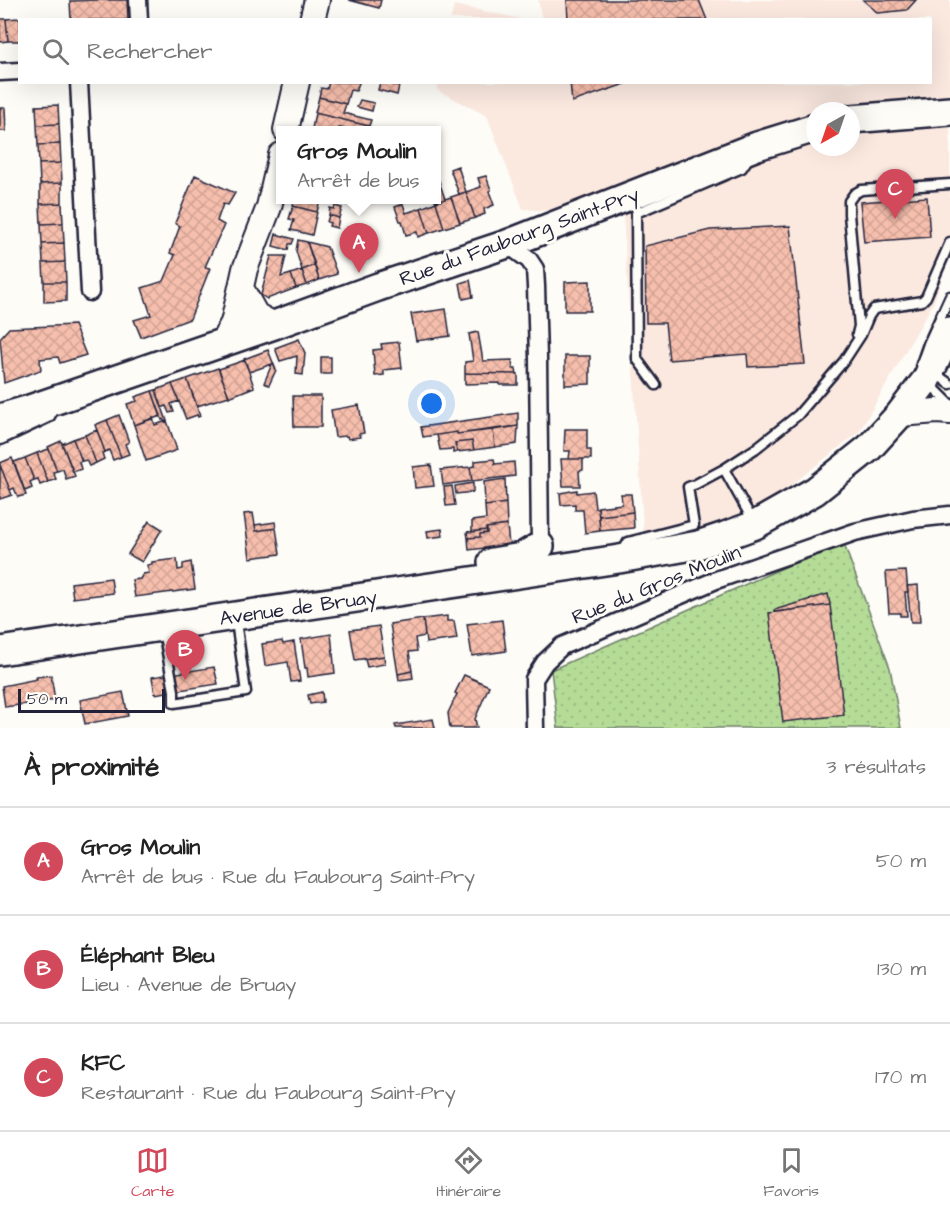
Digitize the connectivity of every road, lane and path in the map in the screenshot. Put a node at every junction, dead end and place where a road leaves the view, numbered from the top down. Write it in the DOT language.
graph roads {
  1 [pos="138,0"];
  2 [pos="317,0"];
  3 [pos="138,18"];
  4 [pos="312,18"];
  5 [pos="18,71"];
  6 [pos="0,72"];
  7 [pos="79,84"];
  8 [pos="297,84"];
  9 [pos="950,111"];
  10 [pos="860,118"];
  11 [pos="287,126"];
  12 [pos="806,131"];
  13 [pos="757,146"];
  14 [pos="276,177"];
  15 [pos="950,184"];
  16 [pos="950,242"];
  17 [pos="507,244"];
  18 [pos="241,288"];
  19 [pos="90,292"];
  20 [pos="950,296"];
  21 [pos="274,325"];
  22 [pos="222,343"];
  23 [pos="851,350"];
  24 [pos="939,363"];
  25 [pos="121,378"];
  26 [pos="656,385"];
  27 [pos="950,404"];
  28 [pos="950,412"];
  29 [pos="900,414"];
  30 [pos="0,418"];
  31 [pos="0,436"];
  32 [pos="724,469"];
  33 [pos="950,515"];
  34 [pos="754,525"];
  35 [pos="540,546"];
  36 [pos="619,559"];
  37 [pos="340,600"];
  38 [pos="235,616"];
  39 [pos="163,627"];
  40 [pos="0,651"];
  41 [pos="534,728"];
  1 -- 3 [label="street"];
  2 -- 4 [label="street"];
  5 -- 6 [label="street"];
  7 -- 19 [label="street"];
  8 -- 11 [label="street"];
  9 -- 10 [label="main road"];
  12 -- 13 [label="main road, Rue du Faubourg Saint-Pry"];
  13 -- 17 [label="main road, Rue du Faubourg Saint-Pry"];
  13 -- 26 [label="lane"];
  14 -- 18 [label="street"];
  15 -- 23 [label="lane"];
  16 -- 23 [label="lane"];
  17 -- 21 [label="main road, Rue du Faubourg Saint-Pry"];
  17 -- 35 [label="street"];
  18 -- 21 [label="street"];
  18 -- 22 [label="street"];
  20 -- 24 [label="lane"];
  21 -- 22 [label="main road, Rue du Faubourg Saint-Pry"];
  22 -- 25 [label="main road, Rue du Faubourg Saint-Pry"];
  23 -- 32 [label="lane"];
  24 -- 27 [label="lane"];
  24 -- 29 [label="main road, Avenue de Bruay"];
  25 -- 30 [label="main road, Rue du Faubourg Saint-Pry"];
  25 -- 31 [label="street, Rue du Faubourg Saint-Pry"];
  28 -- 29 [label="street"];
  29 -- 34 [label="main road, Avenue de Bruay"];
  32 -- 34 [label="lane"];
  32 -- 36 [label="lane"];
  33 -- 41 [label="street, Rue du Gros Moulin"];
  34 -- 36 [label="main road, Avenue de Bruay"];
  35 -- 37 [label="main road"];
  36 -- 37 [label="main road, Avenue de Bruay"];
  37 -- 38 [label="main road, Avenue de Bruay"];
  38 -- 39 [label="main road, Avenue de Bruay"];
  38 -- 39 [label="lane"];
  39 -- 40 [label="main road, Avenue de Bruay"];
}
